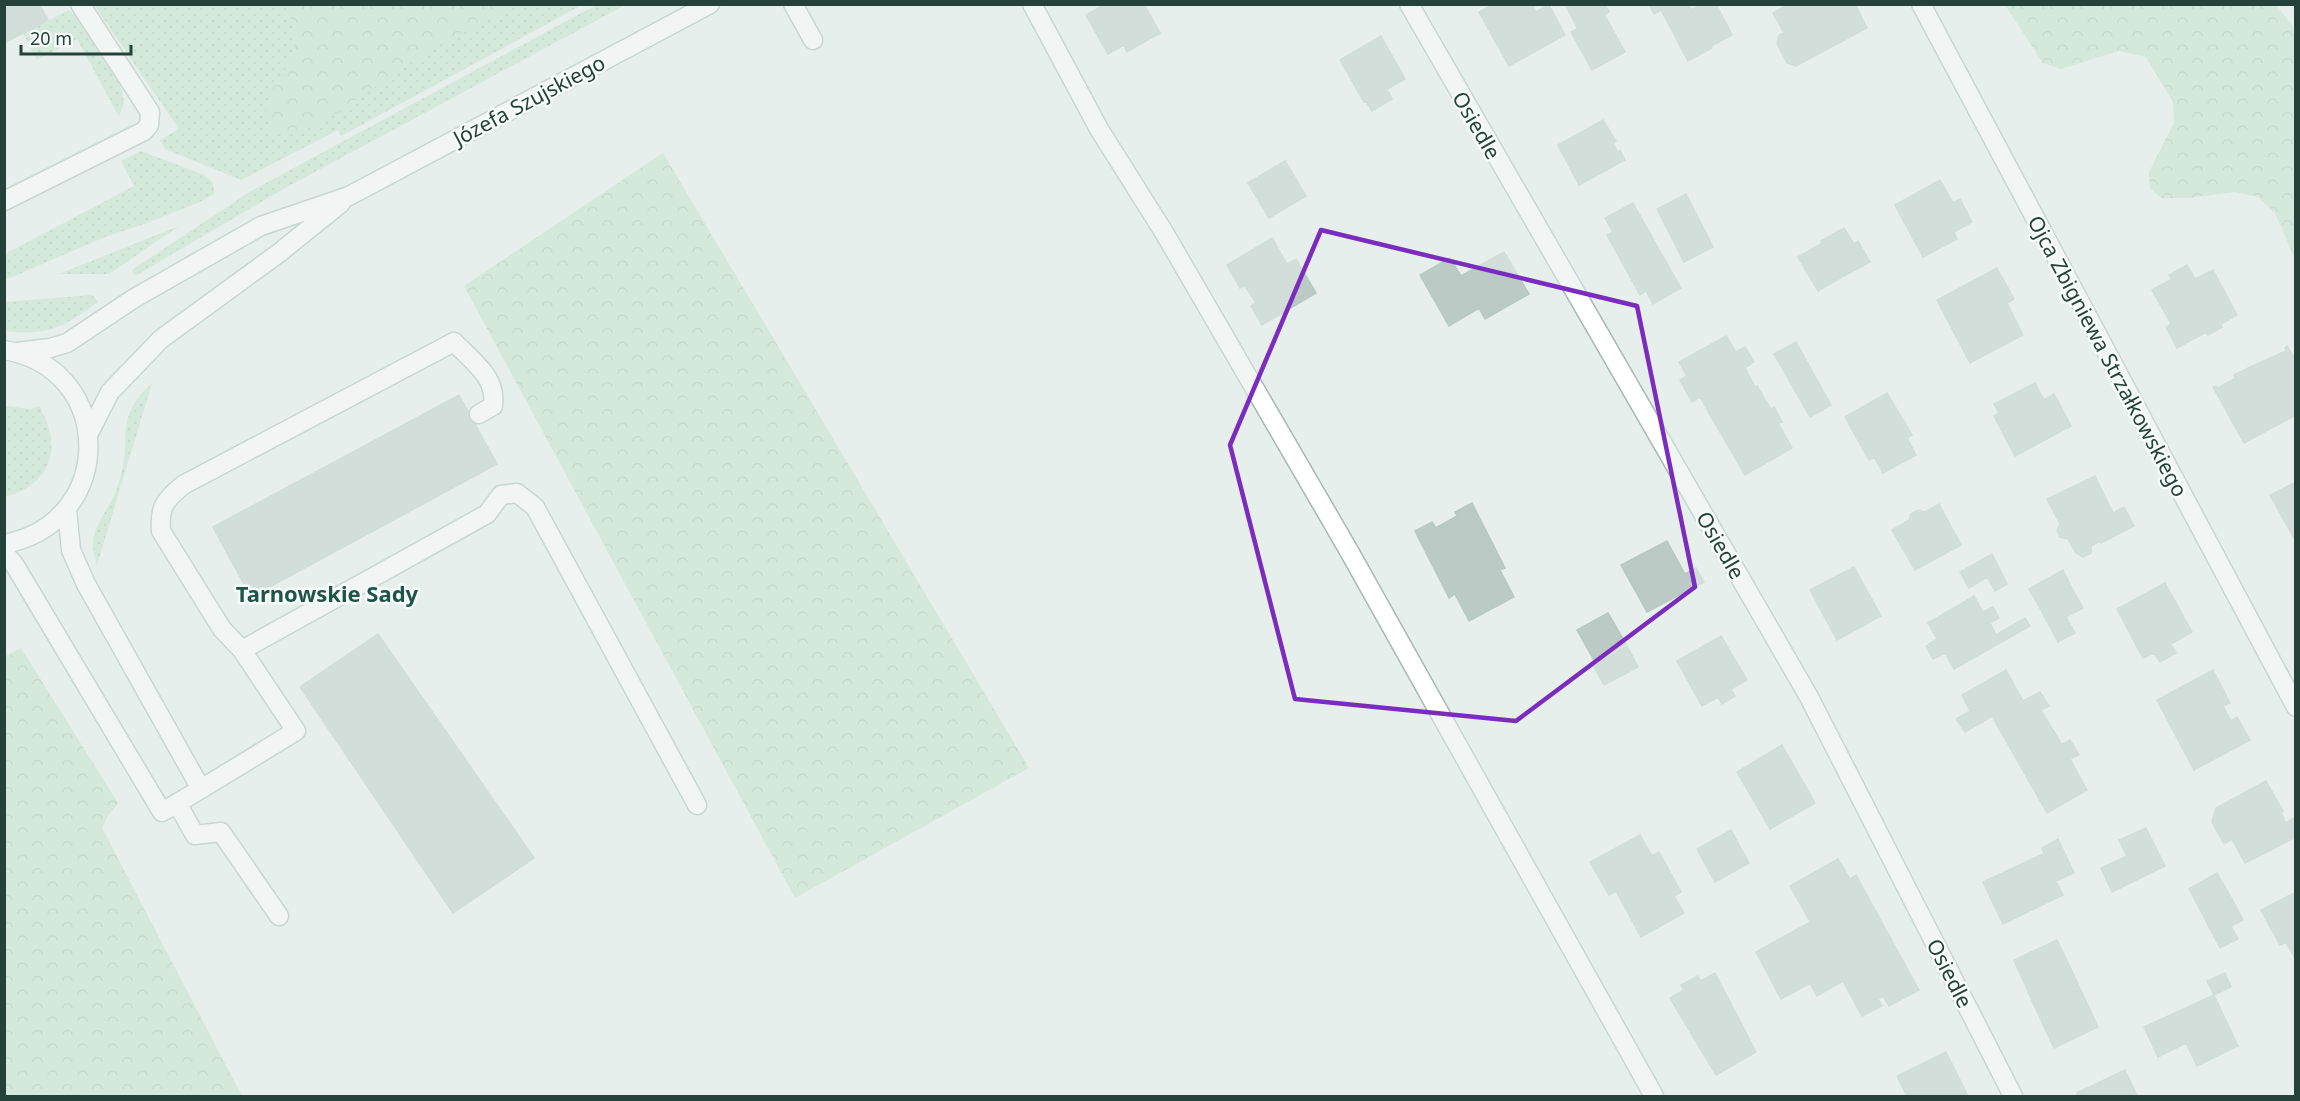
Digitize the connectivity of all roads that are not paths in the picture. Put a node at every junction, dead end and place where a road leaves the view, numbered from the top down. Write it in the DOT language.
graph roads {
  1 [pos="80,4"];
  2 [pos="710,4"];
  3 [pos="793,4"];
  4 [pos="1032,4"];
  5 [pos="1409,4"];
  6 [pos="1920,4"];
  7 [pos="813,40"];
  8 [pos="349,196"];
  9 [pos="4,201"];
  10 [pos="11,351"];
  11 [pos="479,414"];
  12 [pos="88,435"];
  13 [pos="67,510"];
  14 [pos="4,544"];
  15 [pos="4,553"];
  16 [pos="242,650"];
  17 [pos="2295,707"];
  18 [pos="201,789"];
  19 [pos="177,803"];
  20 [pos="697,805"];
  21 [pos="279,916"];
  22 [pos="1654,1096"];
  23 [pos="2013,1096"];
  1 -- 9 [label="street"];
  2 -- 8 [label="street, Józefa Szujskiego"];
  3 -- 7 [label="street"];
  4 -- 22 [label="street"];
  5 -- 23 [label="street, Osiedle"];
  6 -- 17 [label="street, Ojca Zbigniewa Strzałkowskiego"];
  8 -- 10 [label="street, Józefa Szujskiego"];
  8 -- 12 [label="street, Józefa Szujskiego"];
  10 -- 12 [label="street, Józefa Szujskiego"];
  11 -- 16 [label="street"];
  12 -- 13 [label="street, Józefa Szujskiego"];
  13 -- 14 [label="street, Józefa Szujskiego"];
  13 -- 18 [label="street"];
  15 -- 19 [label="street"];
  16 -- 18 [label="street"];
  16 -- 20 [label="street"];
  18 -- 19 [label="street"];
  19 -- 21 [label="street"];
}
